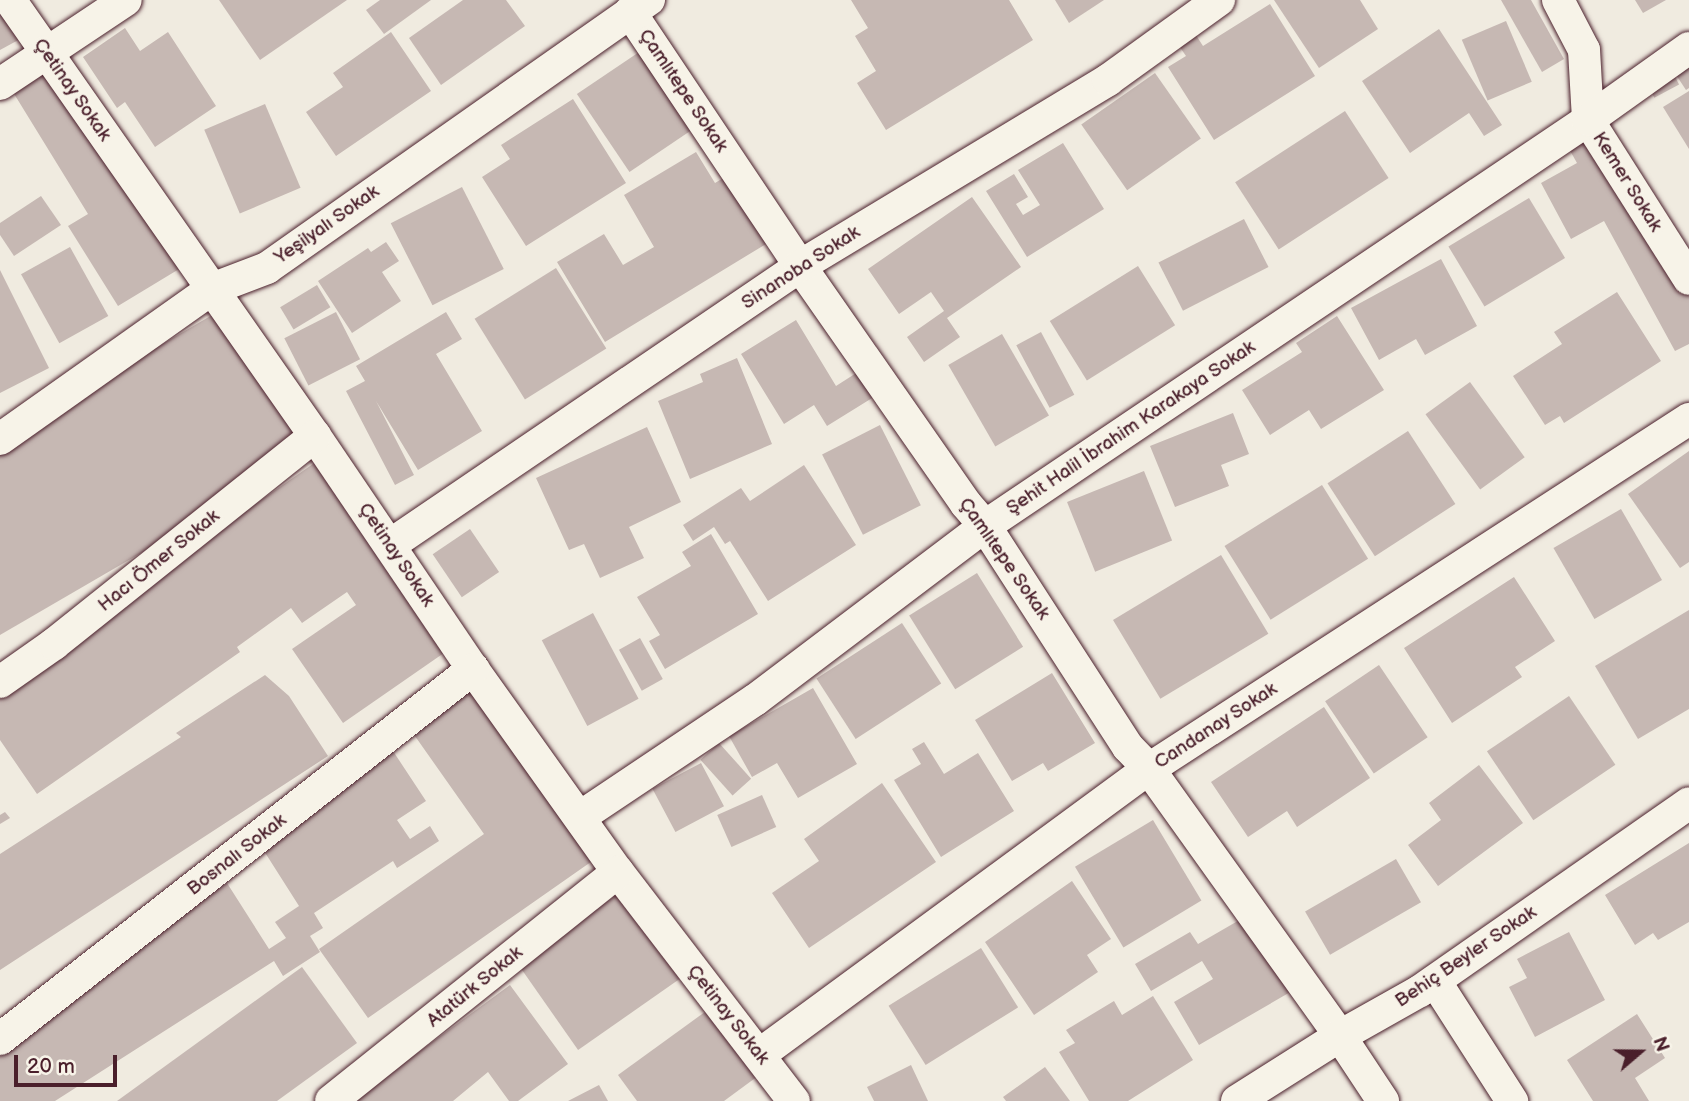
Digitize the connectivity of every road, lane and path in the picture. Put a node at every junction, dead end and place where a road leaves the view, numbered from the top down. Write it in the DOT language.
graph roads {
  1 [pos="10,0"];
  2 [pos="126,0"];
  3 [pos="1219,0"];
  4 [pos="1558,0"];
  5 [pos="639,6"];
  6 [pos="1689,48"];
  7 [pos="46,53"];
  8 [pos="0,84"];
  9 [pos="1588,120"];
  10 [pos="800,266"];
  11 [pos="1689,279"];
  12 [pos="212,289"];
  13 [pos="1689,419"];
  14 [pos="315,436"];
  15 [pos="0,439"];
  16 [pos="985,526"];
  17 [pos="390,545"];
  18 [pos="473,669"];
  19 [pos="0,682"];
  20 [pos="1149,769"];
  21 [pos="1689,804"];
  22 [pos="580,817"];
  23 [pos="618,872"];
  24 [pos="1435,981"];
  25 [pos="1340,1036"];
  26 [pos="0,1039"];
  27 [pos="759,1055"];
  28 [pos="331,1101"];
  29 [pos="794,1101"];
  30 [pos="1237,1101"];
  31 [pos="1382,1101"];
  32 [pos="1512,1101"];
  1 -- 7 [label="street, Çetinay Sokak"];
  2 -- 7 [label="street"];
  3 -- 10 [label="street, Sinanoba Sokak"];
  4 -- 9 [label="street, Kemer Sokak"];
  5 -- 10 [label="street, Çamlıtepe Sokak"];
  5 -- 12 [label="street, Yeşilyalı Sokak"];
  6 -- 9 [label="street, Şehit Halil İbrahim Karakaya Sokak"];
  7 -- 8 [label="street"];
  7 -- 12 [label="street, Çetinay Sokak"];
  9 -- 11 [label="street, Kemer Sokak"];
  9 -- 16 [label="street, Şehit Halil İbrahim Karakaya Sokak"];
  10 -- 16 [label="street, Çamlıtepe Sokak"];
  10 -- 17 [label="street, Sinanoba Sokak"];
  12 -- 14 [label="street, Çetinay Sokak"];
  12 -- 15 [label="street, Yeşilyalı Sokak"];
  13 -- 20 [label="street, Candanay Sokak"];
  14 -- 17 [label="street, Çetinay Sokak"];
  14 -- 19 [label="street, Hacı Ömer Sokak"];
  16 -- 20 [label="street, Çamlıtepe Sokak"];
  16 -- 22 [label="street, Şehit Halil İbrahim Karakaya Sokak"];
  17 -- 18 [label="street, Çetinay Sokak"];
  18 -- 22 [label="street, Çetinay Sokak"];
  18 -- 26 [label="street, Bosnalı Sokak"];
  20 -- 25 [label="street, Çamlıtepe Sokak"];
  20 -- 27 [label="street, Candanay Sokak"];
  21 -- 24 [label="street, Behiç Beyler Sokak"];
  22 -- 23 [label="street, Çetinay Sokak"];
  23 -- 27 [label="street, Çetinay Sokak"];
  23 -- 28 [label="street, Atatürk Sokak"];
  24 -- 25 [label="street, Behiç Beyler Sokak"];
  24 -- 32 [label="street"];
  25 -- 30 [label="street, Behiç Beyler Sokak"];
  25 -- 31 [label="street, Çamlıtepe Sokak"];
  27 -- 29 [label="street, Çetinay Sokak"];
}
